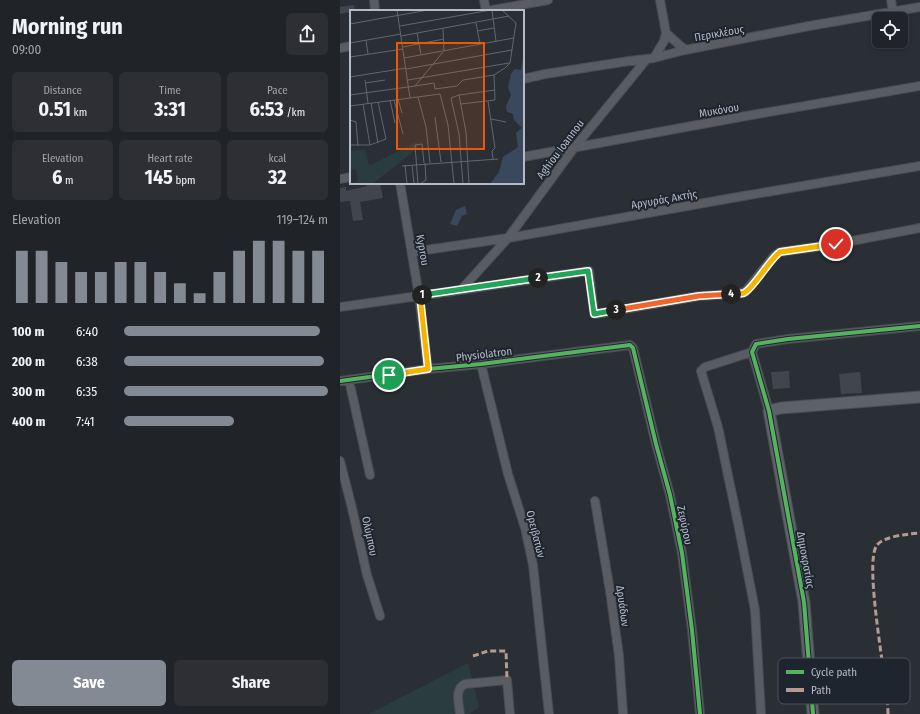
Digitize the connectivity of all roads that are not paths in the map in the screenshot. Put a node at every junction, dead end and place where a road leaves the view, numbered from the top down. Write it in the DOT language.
graph roads {
  1 [pos="374,0"];
  2 [pos="484,0"];
  3 [pos="548,0"];
  4 [pos="660,0"];
  5 [pos="891,0"];
  6 [pos="920,7"];
  7 [pos="375,10"];
  8 [pos="487,10"];
  9 [pos="493,10"];
  10 [pos="893,12"];
  11 [pos="872,16"];
  12 [pos="666,33"];
  13 [pos="350,46"];
  14 [pos="340,48"];
  15 [pos="685,50"];
  16 [pos="650,59"];
  17 [pos="524,79"];
  18 [pos="920,86"];
  19 [pos="574,148"];
  20 [pos="524,157"];
  21 [pos="920,166"];
  22 [pos="350,177"];
  23 [pos="340,179"];
  24 [pos="400,184"];
  25 [pos="920,228"];
  26 [pos="508,238"];
  27 [pos="412,252"];
  28 [pos="461,290"];
  29 [pos="420,296"];
  30 [pos="340,307"];
  31 [pos="920,326"];
  32 [pos="630,345"];
  33 [pos="752,352"];
  34 [pos="481,364"];
  35 [pos="428,369"];
  36 [pos="349,380"];
  37 [pos="340,382"];
  38 [pos="920,397"];
  39 [pos="769,411"];
  40 [pos="340,461"];
  41 [pos="370,475"];
  42 [pos="595,501"];
  43 [pos="380,616"];
  44 [pos="808,658"];
  45 [pos="812,704"];
  46 [pos="460,714"];
  47 [pos="510,714"];
  48 [pos="549,714"];
  49 [pos="623,714"];
  50 [pos="700,714"];
  51 [pos="761,714"];
  52 [pos="813,714"];
  1 -- 7 [label="street"];
  2 -- 8 [label="street"];
  3 -- 9 [label="street"];
  4 -- 12 [label="street"];
  5 -- 10 [label="street"];
  6 -- 10 [label="street, Περικλέους"];
  11 -- 15 [label="street, Περικλέους"];
  12 -- 15 [label="street"];
  12 -- 16 [label="street, Aghiou Ioannou"];
  13 -- 14 [label="street"];
  15 -- 16 [label="street, Περικλέους"];
  16 -- 17 [label="street, Περικλέους"];
  16 -- 19 [label="street, Aghiou Ioannou"];
  18 -- 19 [label="street, Μυκόνου"];
  19 -- 20 [label="street, Μυκόνου"];
  19 -- 26 [label="street, Aghiou Ioannou"];
  21 -- 26 [label="street, Αργυράς Ακτής"];
  22 -- 23 [label="street"];
  24 -- 27 [label="street, Kyprou"];
  25 -- 28 [label="street"];
  26 -- 27 [label="street, Αργυράς Ακτής"];
  26 -- 28 [label="street, Aghiou Ioannou"];
  27 -- 29 [label="street, Kyprou"];
  28 -- 29 [label="street"];
  29 -- 30 [label="street"];
  29 -- 35 [label="street, Kyprou"];
  31 -- 33 [label="street"];
  32 -- 34 [label="street, Physiolatron"];
  32 -- 50 [label="street, Ζεφύρου"];
  33 -- 39 [label="street"];
  33 -- 51 [label="street"];
  34 -- 35 [label="street, Physiolatron"];
  34 -- 48 [label="street, Ορειβατών"];
  35 -- 36 [label="street, Physiolatron"];
  36 -- 37 [label="street, Physiolatron"];
  36 -- 41 [label="street"];
  38 -- 39 [label="street"];
  39 -- 44 [label="street, Δημοκρατίας"];
  40 -- 43 [label="street, Ολύμπου"];
  42 -- 49 [label="street, Δρυάδων"];
  45 -- 52 [label="street, Δημοκρατίας"];
  46 -- 47 [label="street"];
}
